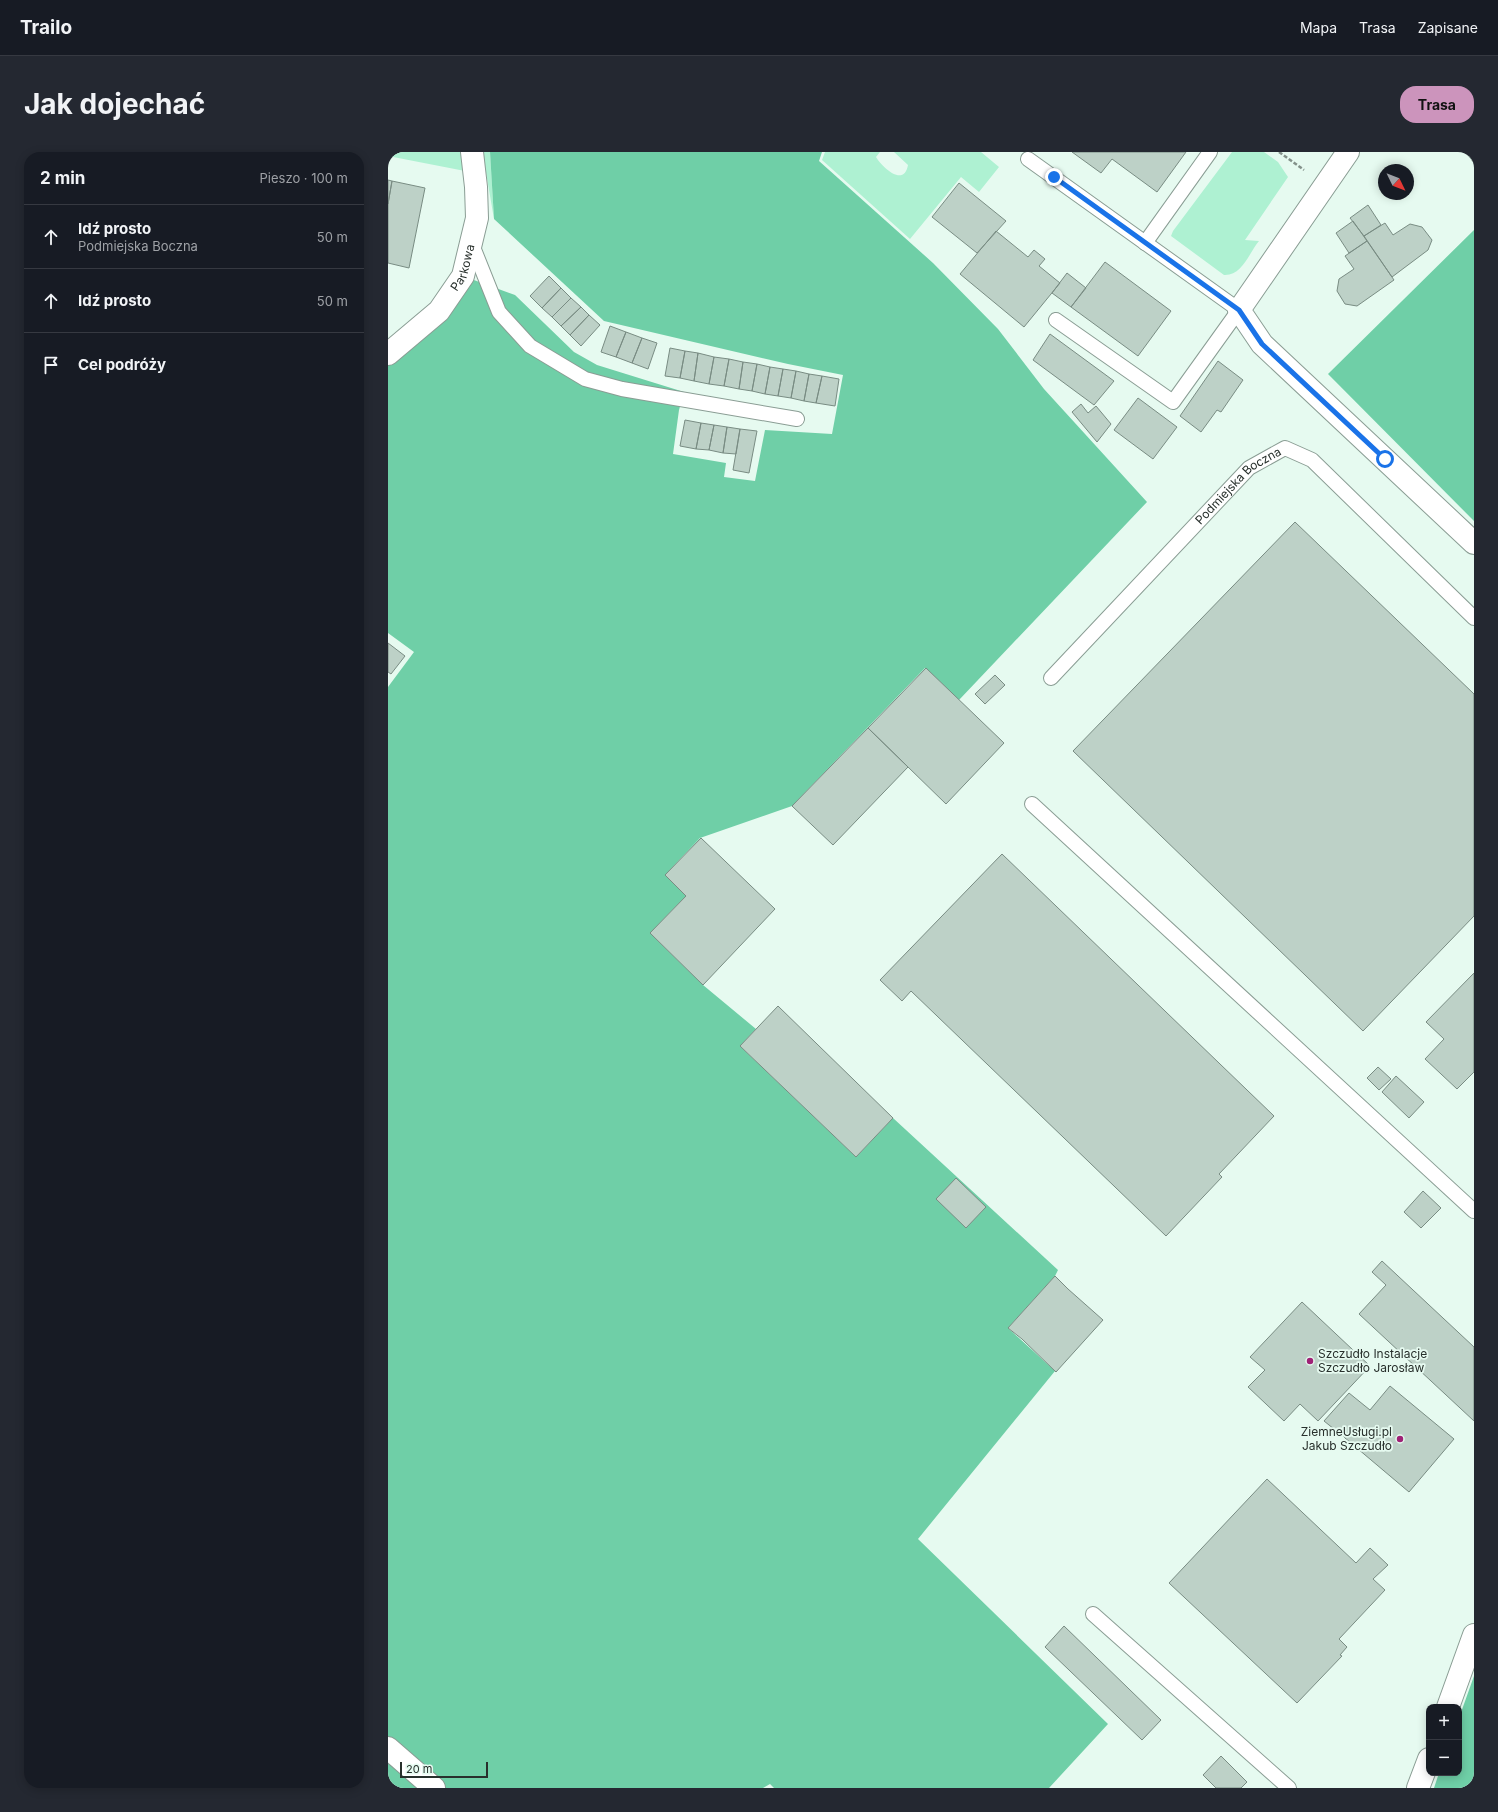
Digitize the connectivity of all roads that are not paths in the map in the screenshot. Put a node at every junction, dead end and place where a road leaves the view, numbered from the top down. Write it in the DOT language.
graph roads {
  1 [pos="472,152"];
  2 [pos="1210,152"];
  3 [pos="1348,152"];
  4 [pos="1028,159"];
  5 [pos="471,242"];
  6 [pos="1145,243"];
  7 [pos="1239,310"];
  8 [pos="1056,320"];
  9 [pos="388,354"];
  10 [pos="797,419"];
  11 [pos="1474,543"];
  12 [pos="1474,618"];
  13 [pos="1051,678"];
  14 [pos="1032,804"];
  15 [pos="1474,1211"];
  16 [pos="1093,1614"];
  17 [pos="1474,1635"];
  18 [pos="1449,1704"];
  19 [pos="388,1748"];
  20 [pos="1426,1767"];
  21 [pos="434,1788"];
  22 [pos="1288,1788"];
  23 [pos="1418,1788"];
  1 -- 5 [label="street, Parkowa"];
  2 -- 6 [label="lane"];
  3 -- 7 [label="street"];
  4 -- 6 [label="lane"];
  5 -- 9 [label="street, Parkowa"];
  5 -- 10 [label="lane"];
  6 -- 7 [label="lane"];
  7 -- 8 [label="lane"];
  7 -- 11 [label="street"];
  12 -- 13 [label="lane, Podmiejska Boczna"];
  14 -- 15 [label="lane"];
  16 -- 22 [label="lane"];
  17 -- 18 [label="street"];
  19 -- 21 [label="street"];
  20 -- 23 [label="street"];
}
